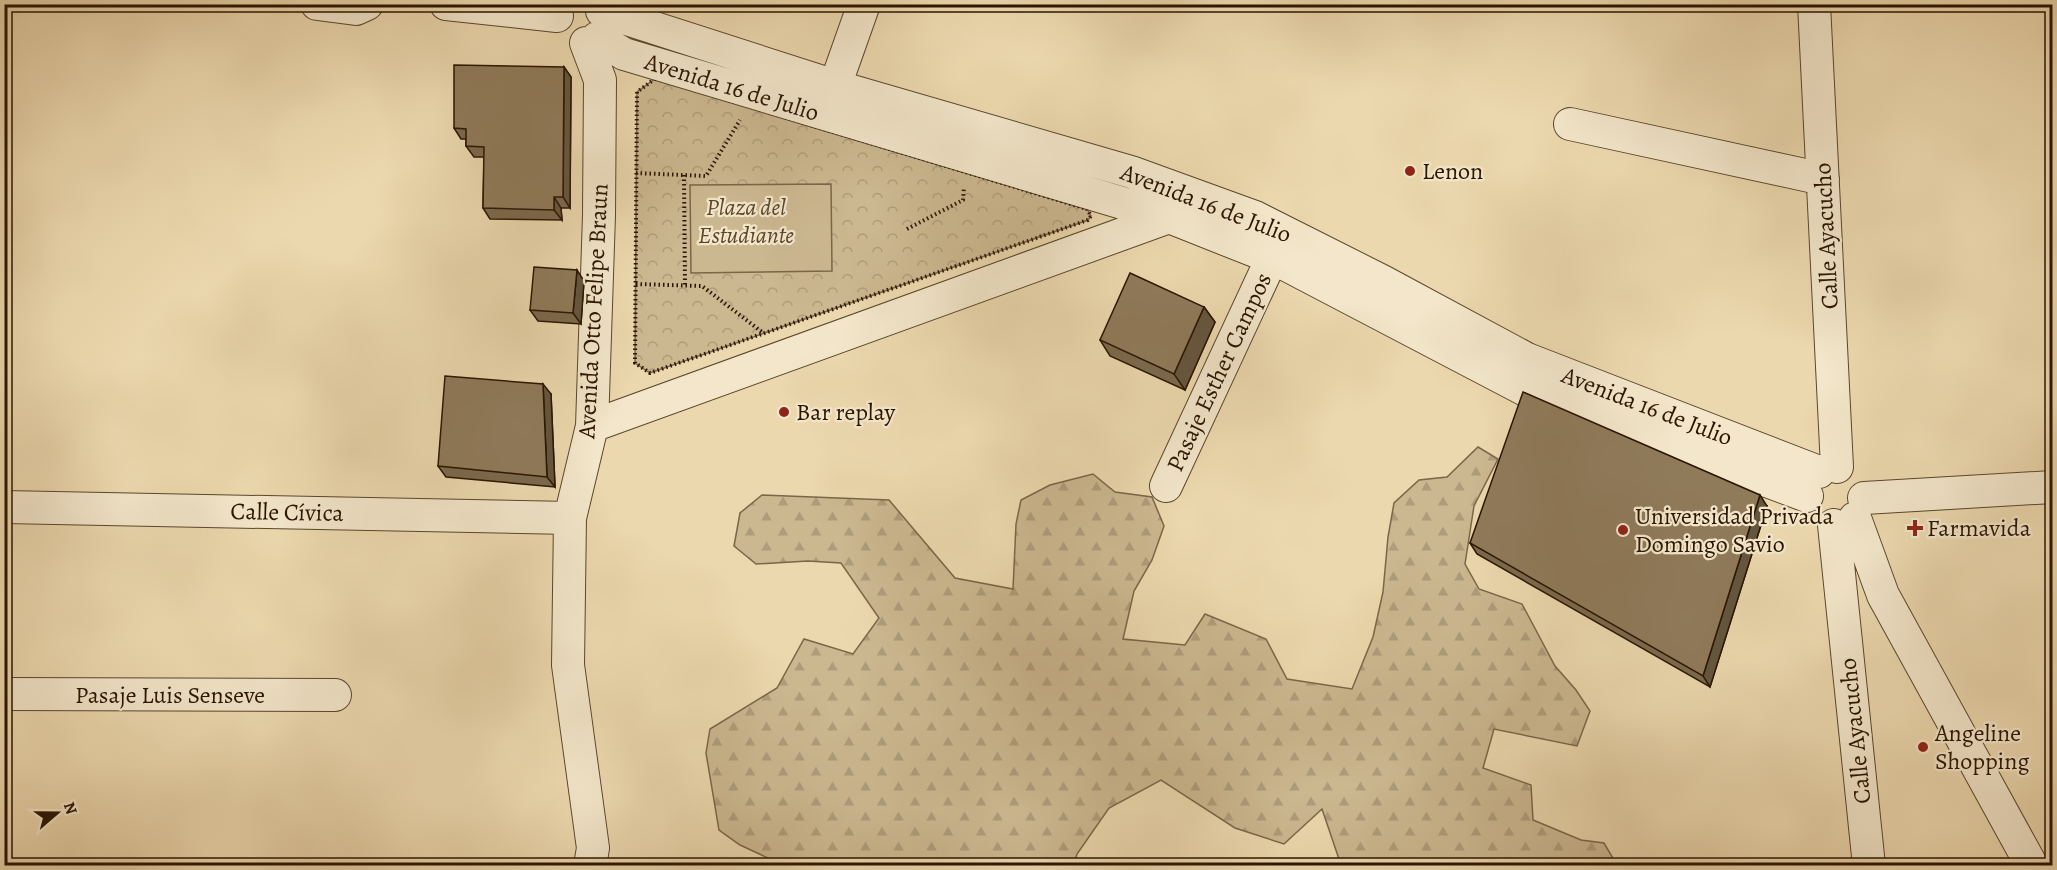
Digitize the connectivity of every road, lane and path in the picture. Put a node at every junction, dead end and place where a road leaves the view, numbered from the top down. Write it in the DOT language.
graph roads {
  1 [pos="317,4"];
  2 [pos="367,4"];
  3 [pos="446,4"];
  4 [pos="864,4"];
  5 [pos="1814,4"];
  6 [pos="561,10"];
  7 [pos="595,24"];
  8 [pos="836,86"];
  9 [pos="749,106"];
  10 [pos="1570,124"];
  11 [pos="965,171"];
  12 [pos="636,172"];
  13 [pos="684,175"];
  14 [pos="1823,179"];
  15 [pos="1194,195"];
  16 [pos="1169,217"];
  17 [pos="907,229"];
  18 [pos="1272,258"];
  19 [pos="636,284"];
  20 [pos="685,286"];
  21 [pos="762,333"];
  22 [pos="592,426"];
  23 [pos="1821,479"];
  24 [pos="1166,486"];
  25 [pos="2052,488"];
  26 [pos="4,507"];
  27 [pos="1851,513"];
  28 [pos="570,518"];
  29 [pos="4,694"];
  30 [pos="335,695"];
  31 [pos="590,866"];
  32 [pos="1869,866"];
  33 [pos="2032,866"];
  1 -- 2 [label="street"];
  3 -- 6 [label="street"];
  4 -- 8 [label="street"];
  5 -- 14 [label="street, Calle Ayacucho"];
  6 -- 7 [label="street"];
  7 -- 8 [label="street, Avenida 16 de Julio"];
  7 -- 16 [label="street, Avenida 16 de Julio"];
  7 -- 22 [label="street, Avenida Otto Felipe Braun"];
  8 -- 15 [label="street, Avenida 16 de Julio"];
  9 -- 11 [label="path"];
  9 -- 12 [label="path"];
  9 -- 13 [label="path"];
  10 -- 14 [label="street"];
  11 -- 17 [label="path"];
  11 -- 21 [label="path"];
  12 -- 13 [label="path"];
  12 -- 21 [label="path"];
  13 -- 20 [label="path"];
  14 -- 23 [label="street, Calle Ayacucho"];
  15 -- 16 [label="street"];
  15 -- 23 [label="street, Avenida 16 de Julio"];
  16 -- 18 [label="street, Avenida 16 de Julio"];
  16 -- 22 [label="street"];
  18 -- 23 [label="street, Avenida 16 de Julio"];
  18 -- 24 [label="street, Pasaje Esther Campos"];
  19 -- 20 [label="path"];
  20 -- 21 [label="path"];
  22 -- 28 [label="street, Avenida Otto Felipe Braun"];
  23 -- 27 [label="street"];
  23 -- 27 [label="street"];
  25 -- 27 [label="street"];
  26 -- 28 [label="street, Calle Cívica"];
  27 -- 32 [label="street, Calle Ayacucho"];
  27 -- 33 [label="street"];
  28 -- 31 [label="street, Avenida Otto Felipe Braun"];
  29 -- 30 [label="street, Pasaje Luis Senseve"];
}
